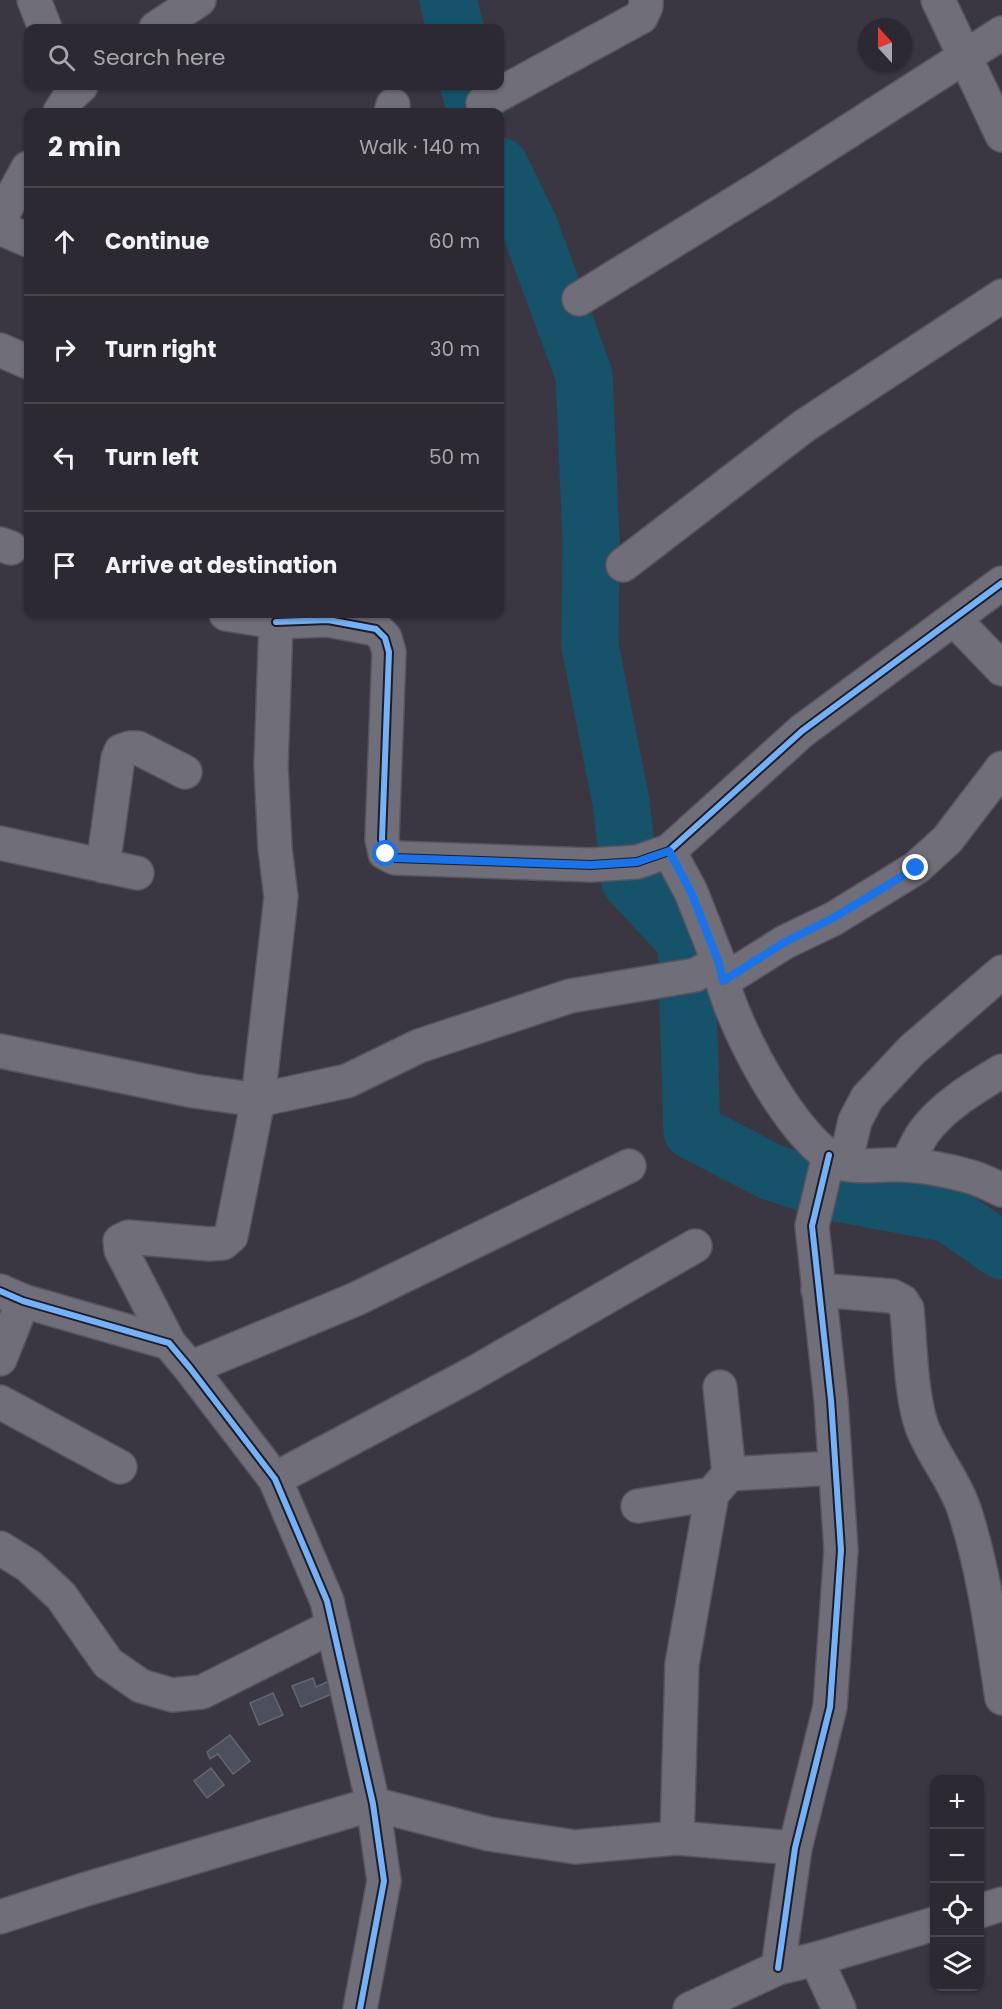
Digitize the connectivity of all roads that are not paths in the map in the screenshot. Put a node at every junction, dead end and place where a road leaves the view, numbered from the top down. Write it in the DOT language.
graph roads {
  1 [pos="34,0"];
  2 [pos="199,0"];
  3 [pos="646,0"];
  4 [pos="938,0"];
  5 [pos="43,24"];
  6 [pos="162,24"];
  7 [pos="1002,33"];
  8 [pos="964,56"];
  9 [pos="483,103"];
  10 [pos="1002,135"];
  11 [pos="24,175"];
  12 [pos="0,219"];
  13 [pos="0,228"];
  14 [pos="24,238"];
  15 [pos="1002,296"];
  16 [pos="579,299"];
  17 [pos="0,350"];
  18 [pos="24,360"];
  19 [pos="623,565"];
  20 [pos="1002,583"];
  21 [pos="251,618"];
  22 [pos="954,619"];
  23 [pos="276,622"];
  24 [pos="1002,669"];
  25 [pos="1002,768"];
  26 [pos="185,772"];
  27 [pos="0,843"];
  28 [pos="669,851"];
  29 [pos="103,866"];
  30 [pos="137,873"];
  31 [pos="1002,972"];
  32 [pos="701,975"];
  33 [pos="0,1051"];
  34 [pos="1002,1071"];
  35 [pos="258,1100"];
  36 [pos="833,1163"];
  37 [pos="907,1165"];
  38 [pos="629,1166"];
  39 [pos="1002,1190"];
  40 [pos="695,1246"];
  41 [pos="818,1290"];
  42 [pos="12,1296"];
  43 [pos="169,1343"];
  44 [pos="0,1359"];
  45 [pos="190,1368"];
  46 [pos="720,1387"];
  47 [pos="0,1402"];
  48 [pos="120,1467"];
  49 [pos="835,1468"];
  50 [pos="275,1479"];
  51 [pos="721,1484"];
  52 [pos="638,1506"];
  53 [pos="0,1548"];
  54 [pos="333,1626"];
  55 [pos="1002,1698"];
  56 [pos="373,1804"];
  57 [pos="677,1838"];
  58 [pos="795,1848"];
  59 [pos="1002,1904"];
  60 [pos="984,1910"];
  61 [pos="0,1917"];
  62 [pos="930,1925"];
  63 [pos="816,1959"];
  64 [pos="778,1968"];
  65 [pos="360,2009"];
  66 [pos="690,2009"];
  67 [pos="839,2009"];
  1 -- 5 [label="street"];
  2 -- 6 [label="street"];
  3 -- 9 [label="street"];
  4 -- 8 [label="street"];
  7 -- 8 [label="street"];
  8 -- 10 [label="street"];
  8 -- 16 [label="street"];
  11 -- 12 [label="street"];
  13 -- 14 [label="street"];
  15 -- 19 [label="street"];
  17 -- 18 [label="street"];
  20 -- 22 [label="street"];
  21 -- 23 [label="street"];
  22 -- 24 [label="street"];
  22 -- 28 [label="street"];
  23 -- 28 [label="street"];
  23 -- 35 [label="street"];
  25 -- 32 [label="street"];
  26 -- 29 [label="street"];
  27 -- 29 [label="street"];
  28 -- 32 [label="street"];
  29 -- 30 [label="street"];
  31 -- 36 [label="street"];
  32 -- 35 [label="street"];
  32 -- 36 [label="street"];
  33 -- 35 [label="street"];
  34 -- 37 [label="street"];
  35 -- 43 [label="street"];
  36 -- 37 [label="street"];
  36 -- 41 [label="street"];
  37 -- 39 [label="street"];
  38 -- 45 [label="street"];
  40 -- 50 [label="street"];
  41 -- 49 [label="street"];
  41 -- 55 [label="street"];
  42 -- 43 [label="street"];
  42 -- 44 [label="street"];
  43 -- 45 [label="street"];
  45 -- 50 [label="street"];
  46 -- 51 [label="street"];
  47 -- 48 [label="street"];
  49 -- 51 [label="street"];
  49 -- 58 [label="street"];
  50 -- 54 [label="street"];
  51 -- 52 [label="street"];
  51 -- 57 [label="street"];
  53 -- 54 [label="street"];
  54 -- 56 [label="street"];
  56 -- 57 [label="street"];
  56 -- 61 [label="street"];
  56 -- 65 [label="street"];
  57 -- 58 [label="street"];
  58 -- 64 [label="street"];
  59 -- 60 [label="street"];
  62 -- 63 [label="street"];
  63 -- 64 [label="street"];
  63 -- 67 [label="street"];
  64 -- 66 [label="street"];
}
